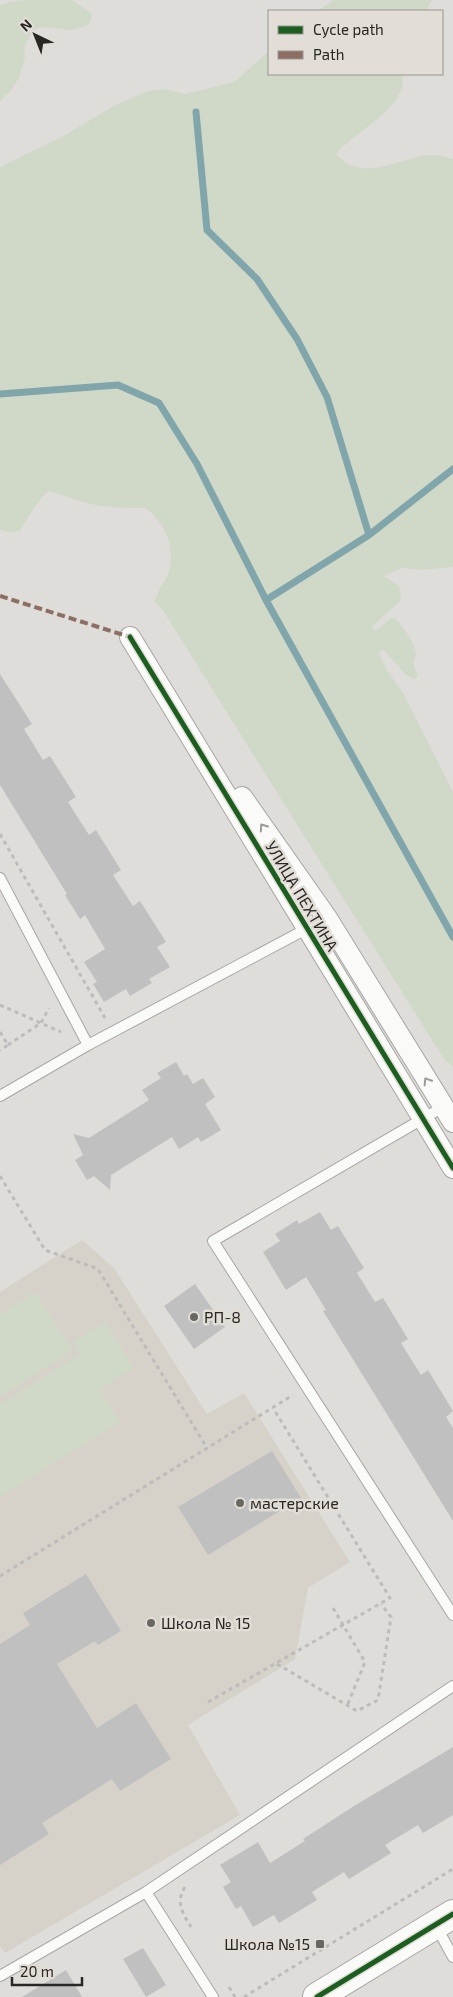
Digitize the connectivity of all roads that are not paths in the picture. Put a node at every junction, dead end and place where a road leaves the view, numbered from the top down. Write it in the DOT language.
graph roads {
  1 [pos="0,878"];
  2 [pos="326,918"];
  3 [pos="307,928"];
  4 [pos="88,1045"];
  5 [pos="0,1096"];
  6 [pos="448,1115"];
  7 [pos="423,1119"];
  8 [pos="453,1168"];
  9 [pos="453,1615"];
  10 [pos="453,1686"];
  11 [pos="146,1892"];
  12 [pos="444,1920"];
  13 [pos="453,1957"];
  14 [pos="0,1976"];
  15 [pos="213,1997"];
  16 [pos="317,1997"];
  1 -- 4 [label="lane"];
  2 -- 3 [label="lane"];
  2 -- 3 [label="street, УЛИЦА ПЕХТИНА, one-way"];
  6 -- 2 [label="street, УЛИЦА ПЕХТИНА, one-way"];
  3 -- 4 [label="lane"];
  3 -- 7 [label="street, УЛИЦА ПЕХТИНА"];
  4 -- 5 [label="lane"];
  6 -- 7 [label="lane"];
  7 -- 8 [label="street, УЛИЦА ПЕХТИНА"];
  7 -- 9 [label="lane"];
  10 -- 11 [label="lane"];
  11 -- 14 [label="lane"];
  11 -- 15 [label="lane"];
  12 -- 13 [label="lane"];
  12 -- 16 [label="street"];
}
